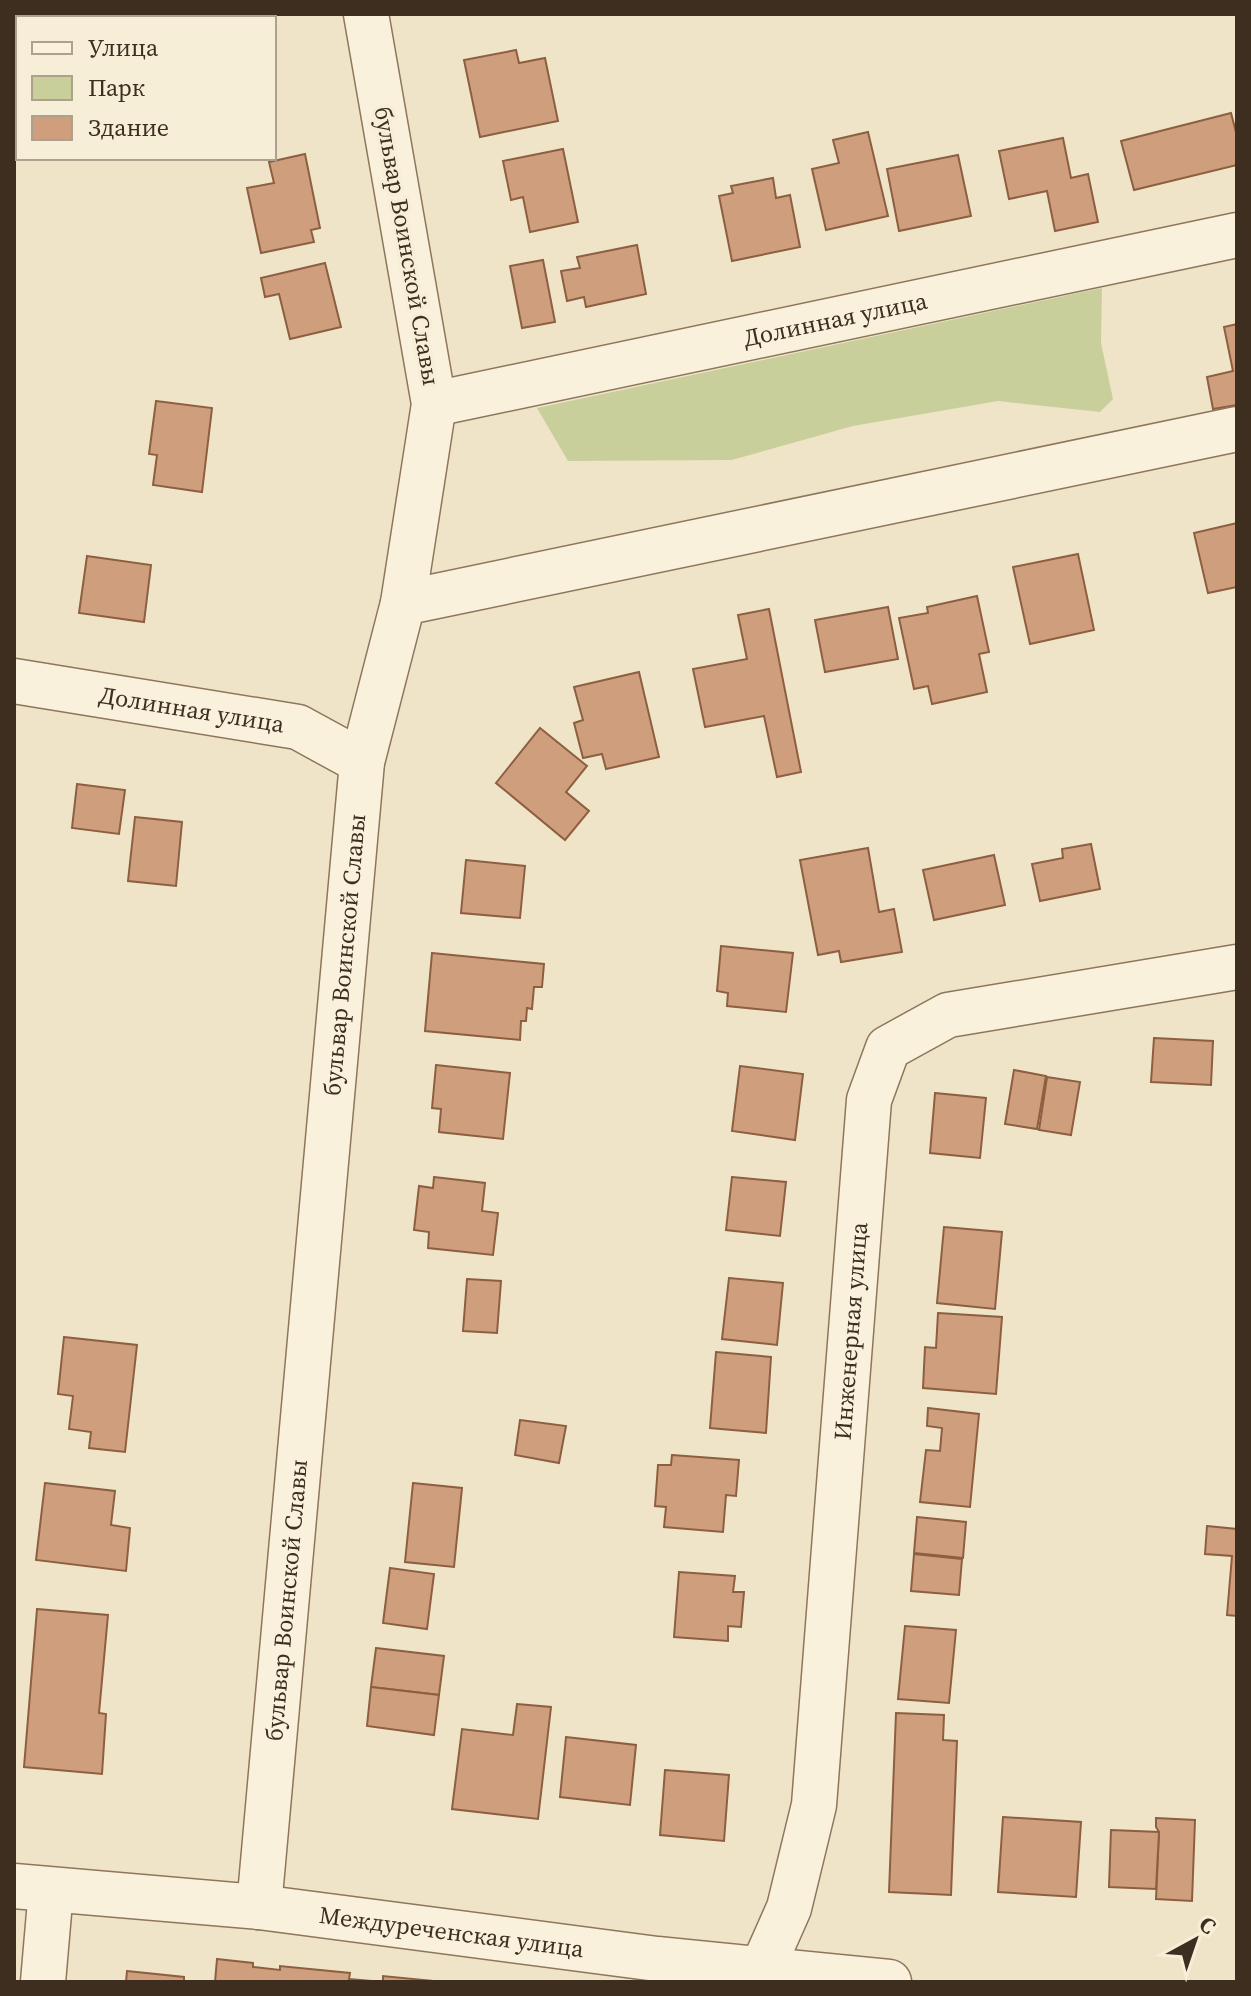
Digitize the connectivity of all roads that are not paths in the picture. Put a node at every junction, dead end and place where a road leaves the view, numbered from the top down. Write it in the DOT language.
graph roads {
  1 [pos="366,14"];
  2 [pos="1237,235"];
  3 [pos="434,404"];
  4 [pos="1237,429"];
  5 [pos="403,603"];
  6 [pos="14,681"];
  7 [pos="362,762"];
  8 [pos="1237,967"];
  9 [pos="32,1888"];
  10 [pos="259,1907"];
  11 [pos="762,1969"];
  12 [pos="656,1970"];
  13 [pos="34,1975"];
  14 [pos="889,1982"];
  1 -- 3 [label="street, бульвар Воинской Славы"];
  2 -- 3 [label="street, Долинная улица"];
  3 -- 5 [label="street, бульвар Воинской Славы"];
  4 -- 5 [label="street"];
  5 -- 7 [label="street, бульвар Воинской Славы"];
  6 -- 7 [label="street, Долинная улица"];
  7 -- 10 [label="street, бульвар Воинской Славы"];
  8 -- 11 [label="street, Инженерная улица"];
  9 -- 10 [label="street, Междуреченская улица"];
  9 -- 13 [label="street"];
  10 -- 12 [label="street, Междуреченская улица"];
  11 -- 12 [label="street, Междуреченская улица"];
  11 -- 14 [label="street, Междуреченская улица"];
}
